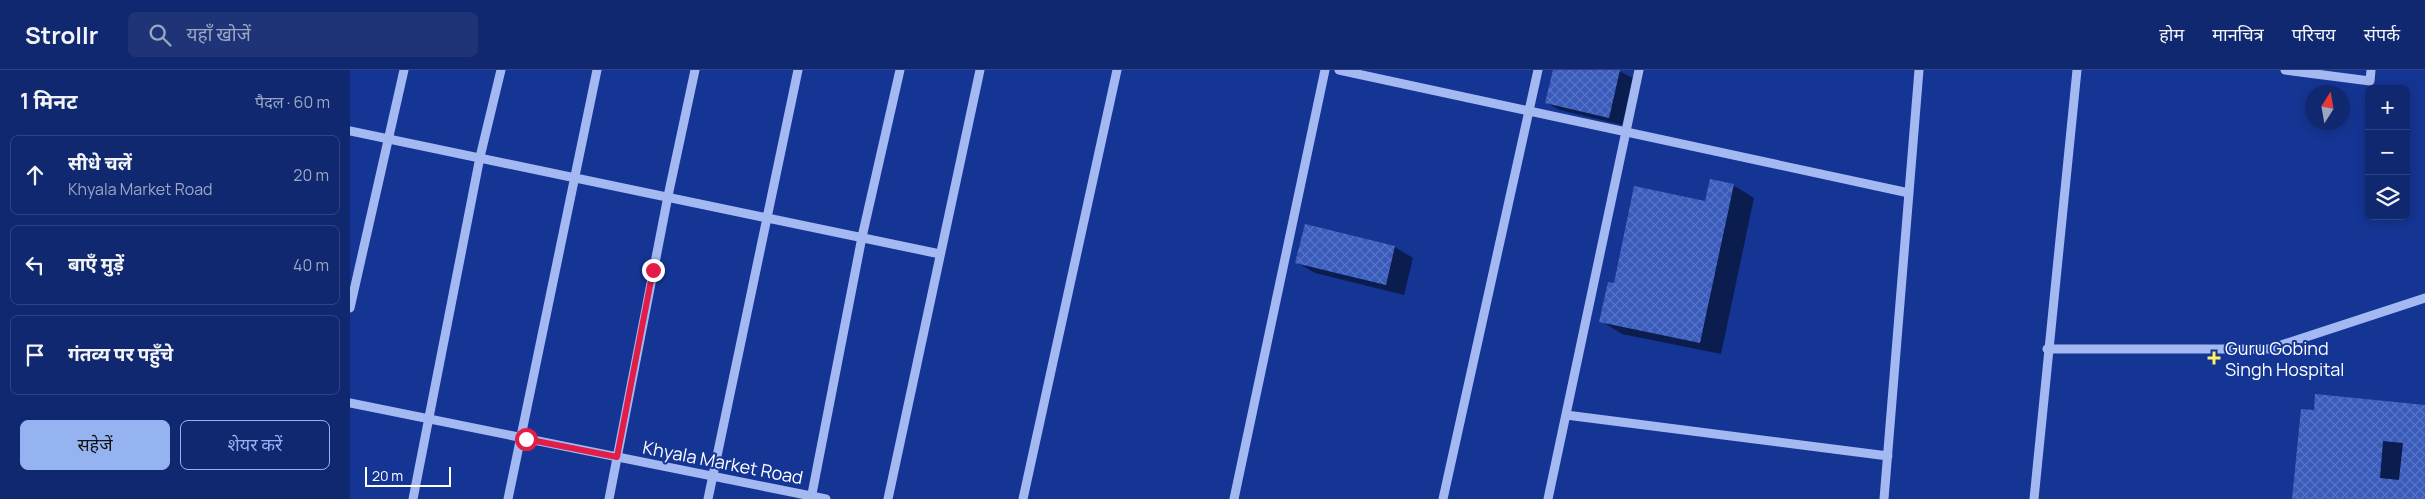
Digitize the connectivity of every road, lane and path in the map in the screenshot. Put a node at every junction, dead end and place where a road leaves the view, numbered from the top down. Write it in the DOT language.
graph roads {
  1 [pos="404,70"];
  2 [pos="500,70"];
  3 [pos="597,70"];
  4 [pos="695,70"];
  5 [pos="798,70"];
  6 [pos="900,70"];
  7 [pos="980,70"];
  8 [pos="1117,70"];
  9 [pos="1325,70"];
  10 [pos="1339,70"];
  11 [pos="1538,70"];
  12 [pos="1639,70"];
  13 [pos="1919,70"];
  14 [pos="2077,70"];
  15 [pos="2285,70"];
  16 [pos="2371,70"];
  17 [pos="1530,110"];
  18 [pos="350,130"];
  19 [pos="1625,131"];
  20 [pos="388,138"];
  21 [pos="480,157"];
  22 [pos="574,176"];
  23 [pos="1909,193"];
  24 [pos="668,196"];
  25 [pos="768,217"];
  26 [pos="862,237"];
  27 [pos="940,254"];
  28 [pos="2425,298"];
  29 [pos="350,308"];
  30 [pos="2048,349"];
  31 [pos="350,403"];
  32 [pos="1566,415"];
  33 [pos="429,419"];
  34 [pos="521,438"];
  35 [pos="1888,456"];
  36 [pos="617,457"];
  37 [pos="712,476"];
  38 [pos="811,498"];
  39 [pos="413,499"];
  40 [pos="508,499"];
  41 [pos="609,499"];
  42 [pos="708,499"];
  43 [pos="826,499"];
  44 [pos="888,499"];
  45 [pos="1023,499"];
  46 [pos="1234,499"];
  47 [pos="1443,499"];
  48 [pos="1548,499"];
  49 [pos="1884,499"];
  50 [pos="2034,499"];
  1 -- 20 [label="street"];
  2 -- 21 [label="street"];
  3 -- 22 [label="street"];
  4 -- 24 [label="street"];
  5 -- 25 [label="street"];
  6 -- 26 [label="street"];
  7 -- 27 [label="street"];
  8 -- 45 [label="street"];
  9 -- 46 [label="street"];
  10 -- 17 [label="street"];
  11 -- 17 [label="street"];
  12 -- 19 [label="street"];
  13 -- 23 [label="street"];
  14 -- 30 [label="street"];
  15 -- 16 [label="street"];
  17 -- 19 [label="street"];
  17 -- 47 [label="street"];
  18 -- 20 [label="street"];
  19 -- 23 [label="street"];
  19 -- 32 [label="street"];
  20 -- 21 [label="street"];
  20 -- 29 [label="street"];
  21 -- 22 [label="street"];
  21 -- 33 [label="street"];
  22 -- 24 [label="street"];
  22 -- 34 [label="street"];
  23 -- 35 [label="street"];
  24 -- 25 [label="street"];
  24 -- 36 [label="street"];
  25 -- 26 [label="street"];
  25 -- 37 [label="street"];
  26 -- 27 [label="street"];
  26 -- 38 [label="street"];
  27 -- 44 [label="street"];
  28 -- 30 [label="street"];
  30 -- 50 [label="street"];
  31 -- 33 [label="street, Khyala Market Road"];
  32 -- 35 [label="street"];
  32 -- 48 [label="street"];
  33 -- 34 [label="street, Khyala Market Road"];
  33 -- 39 [label="street"];
  34 -- 36 [label="street, Khyala Market Road"];
  34 -- 40 [label="street"];
  35 -- 49 [label="street"];
  36 -- 37 [label="street, Khyala Market Road"];
  36 -- 41 [label="street"];
  37 -- 38 [label="street, Khyala Market Road"];
  37 -- 42 [label="street"];
  38 -- 43 [label="street, Khyala Market Road"];
}
